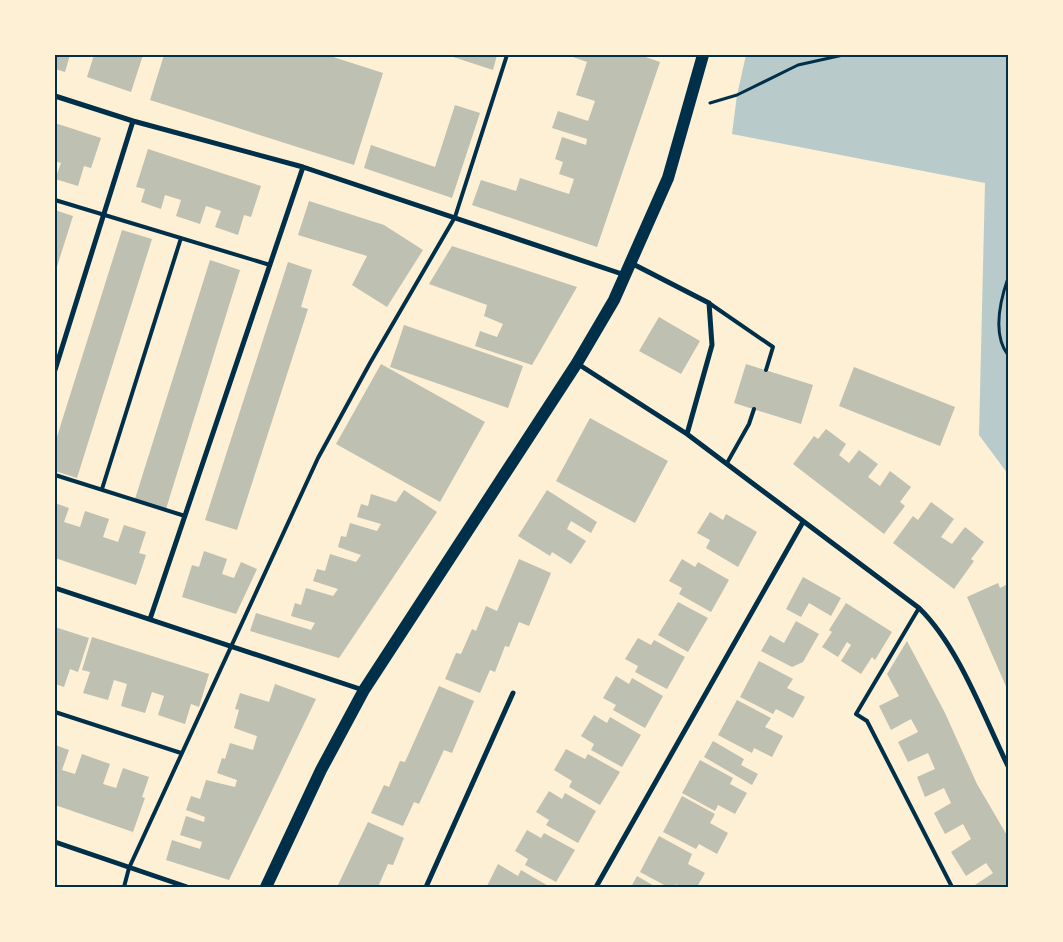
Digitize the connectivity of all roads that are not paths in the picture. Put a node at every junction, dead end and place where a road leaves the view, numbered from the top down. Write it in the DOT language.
graph roads {
  1 [pos="506,55"];
  2 [pos="703,55"];
  3 [pos="55,96"];
  4 [pos="133,121"];
  5 [pos="303,167"];
  6 [pos="55,200"];
  7 [pos="104,214"];
  8 [pos="455,217"];
  9 [pos="181,238"];
  10 [pos="631,263"];
  11 [pos="270,265"];
  12 [pos="626,275"];
  13 [pos="709,303"];
  14 [pos="576,363"];
  15 [pos="55,370"];
  16 [pos="766,370"];
  17 [pos="754,409"];
  18 [pos="687,434"];
  19 [pos="727,463"];
  20 [pos="55,475"];
  21 [pos="102,490"];
  22 [pos="185,516"];
  23 [pos="803,522"];
  24 [pos="55,588"];
  25 [pos="919,608"];
  26 [pos="150,619"];
  27 [pos="230,645"];
  28 [pos="364,690"];
  29 [pos="513,693"];
  30 [pos="55,712"];
  31 [pos="181,753"];
  32 [pos="1008,766"];
  33 [pos="55,842"];
  34 [pos="130,868"];
  35 [pos="124,887"];
  36 [pos="187,887"];
  37 [pos="266,887"];
  38 [pos="426,887"];
  39 [pos="596,887"];
  40 [pos="952,887"];
  1 -- 8 [label="lane"];
  2 -- 10 [label="main road"];
  3 -- 4 [label="street"];
  4 -- 5 [label="street"];
  4 -- 7 [label="street"];
  5 -- 8 [label="street"];
  5 -- 11 [label="street"];
  6 -- 7 [label="lane"];
  7 -- 9 [label="lane"];
  7 -- 15 [label="street"];
  8 -- 12 [label="street"];
  8 -- 27 [label="lane"];
  9 -- 11 [label="lane"];
  9 -- 21 [label="lane"];
  10 -- 12 [label="main road"];
  10 -- 13 [label="street"];
  11 -- 22 [label="street"];
  12 -- 14 [label="main road"];
  13 -- 16 [label="lane"];
  13 -- 18 [label="street"];
  14 -- 18 [label="street"];
  14 -- 28 [label="main road"];
  17 -- 19 [label="lane"];
  18 -- 19 [label="street"];
  19 -- 23 [label="street"];
  20 -- 21 [label="lane"];
  21 -- 22 [label="lane"];
  22 -- 26 [label="street"];
  23 -- 25 [label="street"];
  23 -- 39 [label="street"];
  24 -- 26 [label="street"];
  25 -- 32 [label="street"];
  25 -- 40 [label="lane"];
  26 -- 27 [label="street"];
  27 -- 28 [label="street"];
  27 -- 31 [label="lane"];
  28 -- 37 [label="main road"];
  29 -- 38 [label="street"];
  30 -- 31 [label="lane"];
  31 -- 34 [label="lane"];
  33 -- 34 [label="street"];
  34 -- 35 [label="lane"];
  34 -- 36 [label="street"];
}
